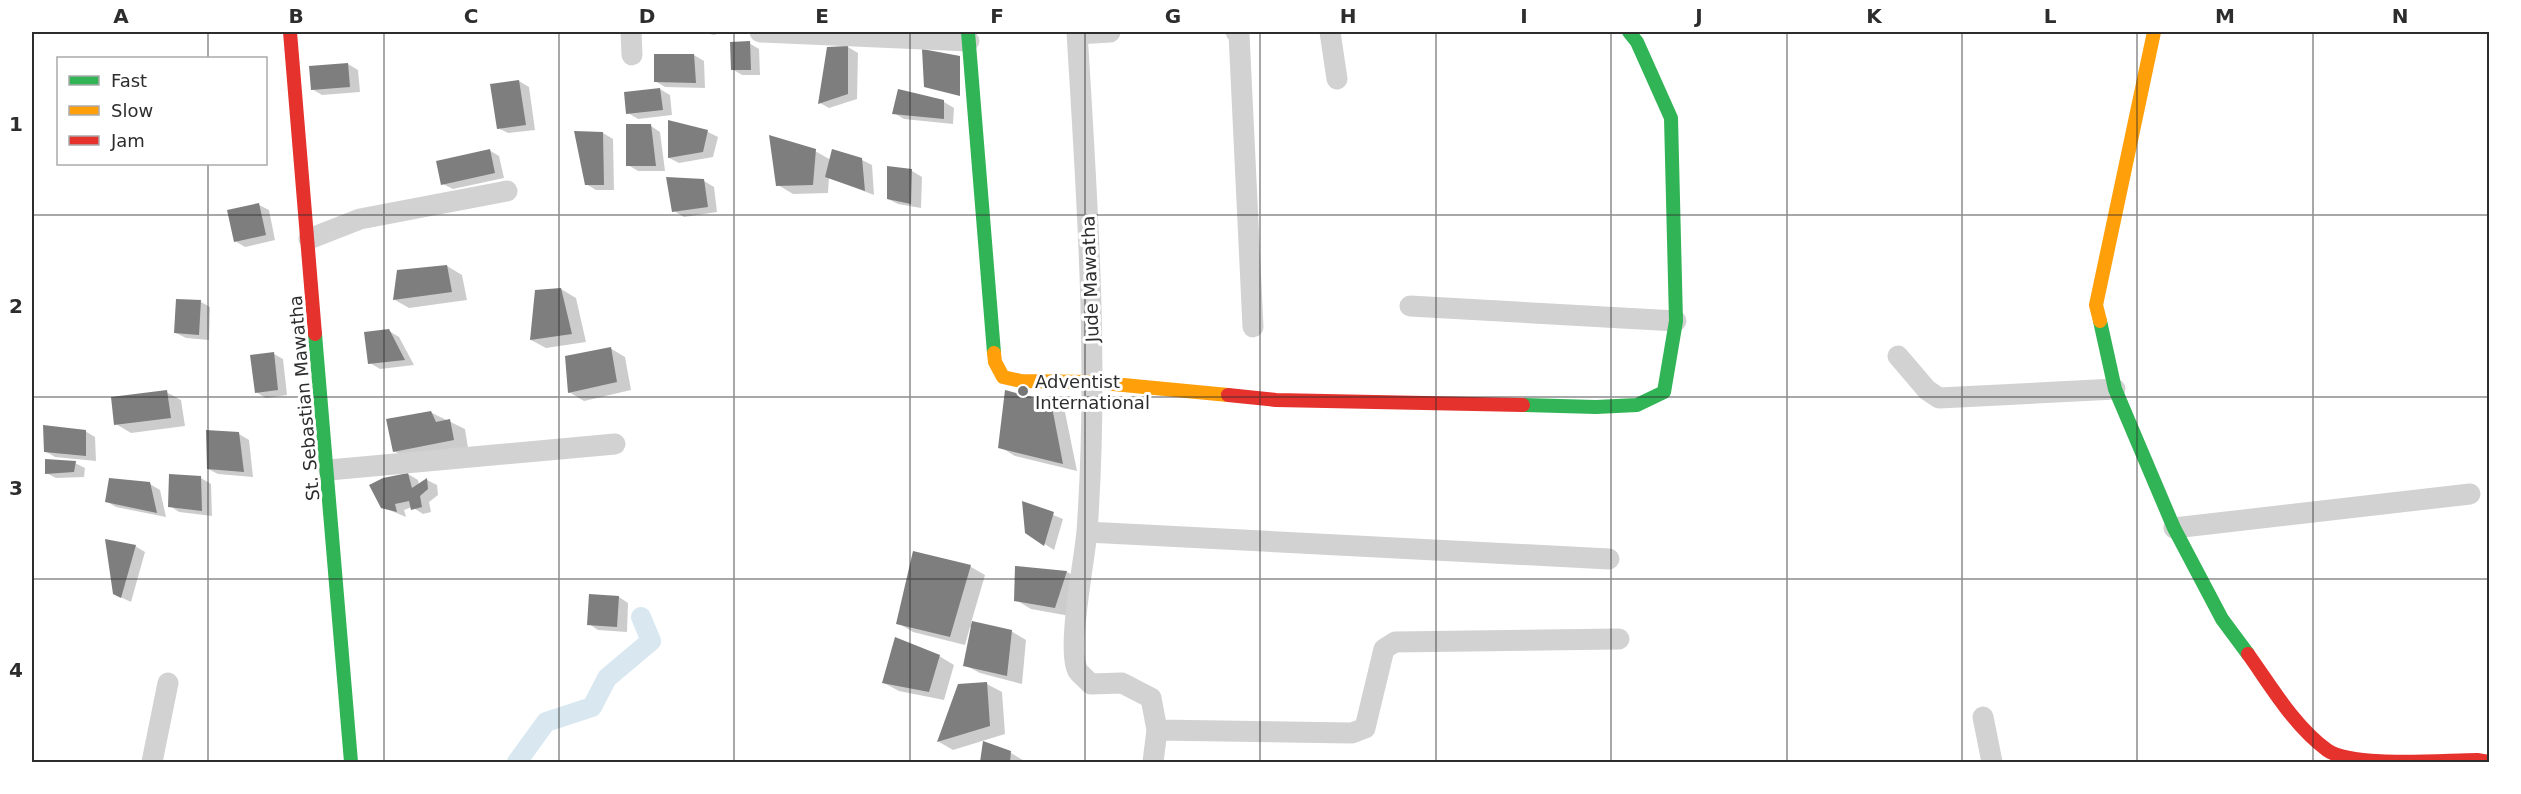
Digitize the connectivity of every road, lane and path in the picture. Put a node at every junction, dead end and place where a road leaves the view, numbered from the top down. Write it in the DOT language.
graph roads {
  1 [pos="291,32"];
  2 [pos="631,32"];
  3 [pos="760,32"];
  4 [pos="1110,32"];
  5 [pos="1236,32"];
  6 [pos="1330,32"];
  7 [pos="1629,32"];
  8 [pos="2154,32"];
  9 [pos="1077,33"];
  10 [pos="969,36"];
  11 [pos="632,55"];
  12 [pos="1337,79"];
  13 [pos="507,191"];
  14 [pos="309,239"];
  15 [pos="1410,306"];
  16 [pos="1676,321"];
  17 [pos="1253,327"];
  18 [pos="1898,356"];
  19 [pos="1092,382"];
  20 [pos="2115,389"];
  21 [pos="615,444"];
  22 [pos="328,470"];
  23 [pos="2470,494"];
  24 [pos="2174,528"];
  25 [pos="1087,532"];
  26 [pos="1609,558"];
  27 [pos="1619,639"];
  28 [pos="168,683"];
  29 [pos="1983,717"];
  30 [pos="1157,729"];
  31 [pos="152,762"];
  32 [pos="351,762"];
  33 [pos="1153,762"];
  34 [pos="1992,762"];
  35 [pos="2489,762"];
  1 -- 14 [label="street, St. Sebastian Mawatha"];
  2 -- 11 [label="street"];
  3 -- 10 [label="street"];
  4 -- 9 [label="street"];
  5 -- 17 [label="street"];
  6 -- 12 [label="street"];
  7 -- 16 [label="street"];
  8 -- 20 [label="street"];
  9 -- 19 [label="street, Jude Mawatha"];
  10 -- 19 [label="street"];
  13 -- 14 [label="street"];
  14 -- 22 [label="street, St. Sebastian Mawatha"];
  15 -- 16 [label="street"];
  16 -- 19 [label="street"];
  18 -- 20 [label="street"];
  19 -- 25 [label="street, Jude Mawatha"];
  20 -- 24 [label="street"];
  21 -- 22 [label="street"];
  22 -- 32 [label="street, St. Sebastian Mawatha"];
  23 -- 24 [label="street"];
  24 -- 35 [label="street"];
  25 -- 26 [label="street"];
  25 -- 30 [label="street, Jude Mawatha"];
  27 -- 30 [label="street"];
  28 -- 31 [label="street"];
  29 -- 34 [label="street"];
  30 -- 33 [label="street"];
}
